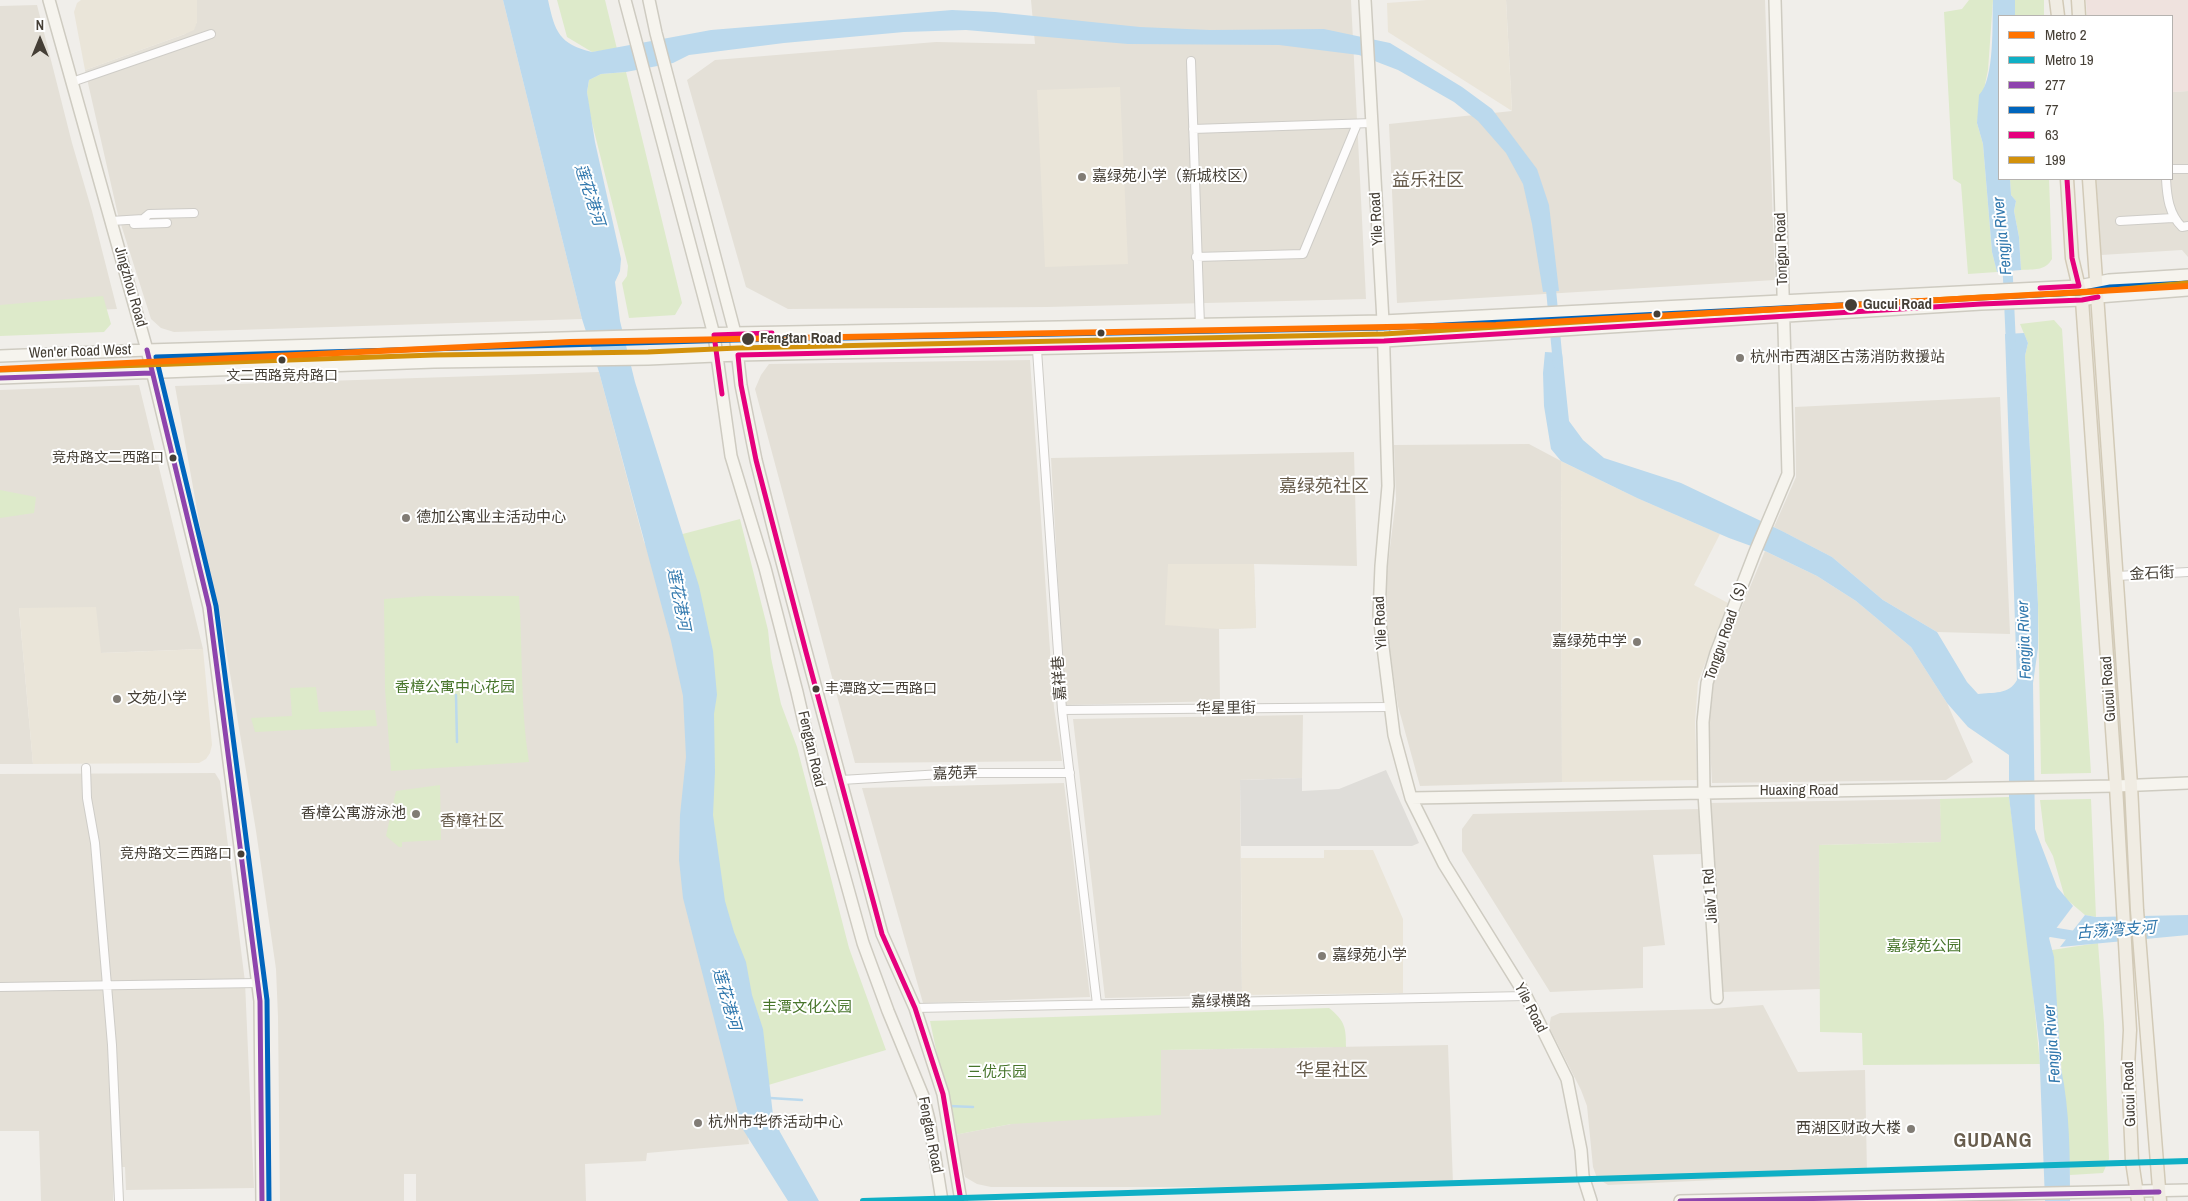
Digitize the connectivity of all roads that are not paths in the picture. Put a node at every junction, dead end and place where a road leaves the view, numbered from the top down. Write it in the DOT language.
graph roads {
  1 [pos="49,0"];
  2 [pos="625,0"];
  3 [pos="649,0"];
  4 [pos="1365,0"];
  5 [pos="1775,0"];
  6 [pos="2056,0"];
  7 [pos="2078,0"];
  8 [pos="2058,15"];
  9 [pos="2079,15"];
  10 [pos="211,34"];
  11 [pos="1191,61"];
  12 [pos="72,82"];
  13 [pos="1372,123"];
  14 [pos="1357,124"];
  15 [pos="1193,129"];
  16 [pos="2173,169"];
  17 [pos="2188,169"];
  18 [pos="2067,180"];
  19 [pos="2089,180"];
  20 [pos="2166,180"];
  21 [pos="194,213"];
  22 [pos="2173,218"];
  23 [pos="2120,221"];
  24 [pos="112,223"];
  25 [pos="168,224"];
  26 [pos="2188,226"];
  27 [pos="1196,257"];
  28 [pos="2188,275"];
  29 [pos="2096,283"];
  30 [pos="2079,286"];
  31 [pos="2188,290"];
  32 [pos="2098,297"];
  33 [pos="2082,300"];
  34 [pos="1783,301"];
  35 [pos="1784,316"];
  36 [pos="1383,321"];
  37 [pos="1200,326"];
  38 [pos="735,334"];
  39 [pos="714,336"];
  40 [pos="1384,341"];
  41 [pos="147,350"];
  42 [pos="1038,350"];
  43 [pos="738,355"];
  44 [pos="0,356"];
  45 [pos="716,356"];
  46 [pos="152,373"];
  47 [pos="0,378"];
  48 [pos="1755,552"];
  49 [pos="2188,572"];
  50 [pos="2117,576"];
  51 [pos="1390,707"];
  52 [pos="1062,710"];
  53 [pos="86,768"];
  54 [pos="1070,773"];
  55 [pos="841,780"];
  56 [pos="2188,783"];
  57 [pos="2131,785"];
  58 [pos="2116,786"];
  59 [pos="1704,793"];
  60 [pos="1411,798"];
  61 [pos="258,982"];
  62 [pos="107,984"];
  63 [pos="0,987"];
  64 [pos="1526,996"];
  65 [pos="1718,998"];
  66 [pos="1097,1004"];
  67 [pos="916,1008"];
  68 [pos="2188,1190"];
  69 [pos="2138,1196"];
  70 [pos="2159,1196"];
  71 [pos="119,1201"];
  72 [pos="262,1201"];
  73 [pos="942,1201"];
  74 [pos="961,1201"];
  75 [pos="1591,1201"];
  76 [pos="1680,1201"];
  1 -- 12 [label="main road, Jingzhou Road"];
  2 -- 39 [label="main road, Fengtan Road"];
  3 -- 38 [label="main road, Fengtan Road"];
  4 -- 13 [label="main road, Yile Road"];
  5 -- 34 [label="main road, Tongpu Road"];
  6 -- 8 [label="main road"];
  7 -- 9 [label="main road"];
  10 -- 12 [label="street"];
  11 -- 15 [label="street"];
  12 -- 24 [label="main road, Jingzhou Road"];
  13 -- 14 [label="street"];
  13 -- 36 [label="main road, Yile Road"];
  14 -- 15 [label="street"];
  14 -- 27 [label="street"];
  15 -- 27 [label="street"];
  16 -- 17 [label="street"];
  18 -- 30 [label="main road, Gucui Road"];
  19 -- 29 [label="main road, Gucui Road"];
  20 -- 22 [label="street"];
  21 -- 24 [label="street"];
  22 -- 23 [label="street"];
  22 -- 26 [label="street"];
  24 -- 25 [label="street"];
  24 -- 41 [label="main road, Jingzhou Road"];
  27 -- 37 [label="street"];
  28 -- 29 [label="main road, Wen'er Road West"];
  29 -- 30 [label="main road, Wen'er Road West"];
  29 -- 32 [label="main road, Gucui Road"];
  30 -- 33 [label="main road, Gucui Road"];
  30 -- 34 [label="main road, Wen'er Road West"];
  31 -- 32 [label="main road, Wen'er Road West"];
  32 -- 33 [label="main road, Wen'er Road West"];
  32 -- 50 [label="main road, Gucui Road"];
  33 -- 35 [label="main road, Wen'er Road West"];
  33 -- 58 [label="main road, Gucui Road"];
  34 -- 35 [label="main road, Tongpu Road"];
  34 -- 36 [label="main road, Wen'er Road West"];
  35 -- 40 [label="main road, Wen'er Road West"];
  35 -- 48 [label="main road, Tongpu Road"];
  36 -- 37 [label="main road, Wen'er Road West"];
  36 -- 40 [label="main road, Yile Road"];
  37 -- 38 [label="main road, Wen'er Road West"];
  38 -- 39 [label="main road, Wen'er Road West"];
  38 -- 43 [label="main road, Fengtan Road"];
  39 -- 41 [label="main road, Wen'er Road West"];
  39 -- 45 [label="main road, Fengtan Road"];
  40 -- 42 [label="main road, Wen'er Road West"];
  40 -- 51 [label="main road, Yile Road"];
  41 -- 44 [label="main road, Wen'er Road West"];
  41 -- 46 [label="main road, Jingzhou Road"];
  42 -- 43 [label="main road, Wen'er Road West"];
  42 -- 52 [label="street, 嘉祥巷"];
  43 -- 45 [label="main road, Wen'er Road West"];
  43 -- 55 [label="main road, Fengtan Road"];
  45 -- 46 [label="main road, Wen'er Road West"];
  45 -- 73 [label="main road, Fengtan Road"];
  46 -- 47 [label="main road, Wen'er Road West"];
  46 -- 61 [label="main road, Jingzhou Road"];
  48 -- 59 [label="main road, Tongpu Road（S）"];
  49 -- 50 [label="street, 金石街"];
  50 -- 57 [label="main road, Gucui Road"];
  51 -- 52 [label="street, 华星里街"];
  51 -- 60 [label="main road, Yile Road"];
  52 -- 54 [label="street, 嘉祥巷"];
  53 -- 62 [label="street"];
  54 -- 55 [label="street, 嘉苑弄"];
  54 -- 66 [label="street, 嘉祥巷"];
  55 -- 67 [label="main road, Fengtan Road"];
  56 -- 57 [label="main road, Huaxing Road"];
  57 -- 58 [label="main road, Huaxing Road"];
  57 -- 70 [label="main road, Gucui Road"];
  58 -- 59 [label="main road, Huaxing Road"];
  58 -- 69 [label="main road, Gucui Road"];
  59 -- 60 [label="main road, Huaxing Road"];
  59 -- 65 [label="main road, Jialv 1 Rd"];
  60 -- 64 [label="main road, Yile Road"];
  61 -- 62 [label="street"];
  61 -- 72 [label="main road, Jingzhou Road"];
  62 -- 63 [label="street"];
  62 -- 71 [label="street"];
  64 -- 66 [label="street, 嘉绿横路"];
  64 -- 75 [label="main road, Yile Road"];
  66 -- 67 [label="street, 嘉绿横路"];
  67 -- 74 [label="main road, Fengtan Road"];
  68 -- 70 [label="main road"];
  69 -- 70 [label="main road"];
  69 -- 76 [label="main road"];
}
